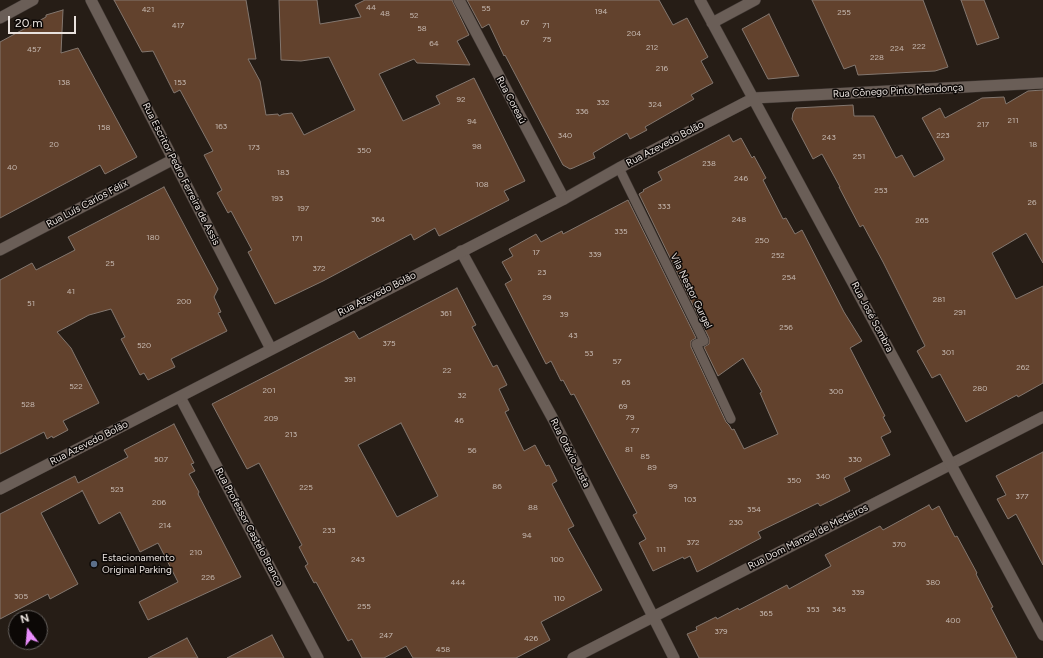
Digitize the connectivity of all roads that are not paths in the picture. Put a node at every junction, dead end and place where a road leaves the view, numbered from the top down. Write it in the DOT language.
graph roads {
  1 [pos="33,0"];
  2 [pos="91,0"];
  3 [pos="459,0"];
  4 [pos="700,0"];
  5 [pos="755,0"];
  6 [pos="0,18"];
  7 [pos="712,23"];
  8 [pos="1043,83"];
  9 [pos="754,98"];
  10 [pos="174,159"];
  11 [pos="619,168"];
  12 [pos="564,199"];
  13 [pos="0,250"];
  14 [pos="461,251"];
  15 [pos="271,349"];
  16 [pos="180,397"];
  17 [pos="1043,417"];
  18 [pos="731,419"];
  19 [pos="951,464"];
  20 [pos="0,489"];
  21 [pos="653,616"];
  22 [pos="1043,635"];
  23 [pos="318,658"];
  24 [pos="573,658"];
  25 [pos="674,658"];
  1 -- 6 [label="street"];
  2 -- 10 [label="street, Rua Escritor Pedro Ferreira de Assis"];
  3 -- 12 [label="street, Rua Coreaú"];
  4 -- 7 [label="street, Rua José Sombra"];
  5 -- 7 [label="street"];
  7 -- 9 [label="street, Rua José Sombra"];
  8 -- 9 [label="street, Rua Cônego Pinto Mendonça"];
  9 -- 11 [label="street, Rua Azevedo Bolão"];
  9 -- 19 [label="street, Rua José Sombra"];
  10 -- 13 [label="street, Rua Luís Carlos Félix"];
  10 -- 15 [label="street, Rua Escritor Pedro Ferreira de Assis"];
  11 -- 12 [label="street, Rua Azevedo Bolão"];
  11 -- 18 [label="lane, Vila Nestor Gurgel"];
  12 -- 14 [label="street, Rua Azevedo Bolão"];
  14 -- 15 [label="street, Rua Azevedo Bolão"];
  14 -- 21 [label="street, Rua Otávio Justa"];
  15 -- 16 [label="street, Rua Azevedo Bolão"];
  16 -- 20 [label="street, Rua Azevedo Bolão"];
  16 -- 23 [label="street, Rua Professor Castelo Branco"];
  17 -- 19 [label="street, Rua Dom Manoel de Medeiros"];
  19 -- 21 [label="street, Rua Dom Manoel de Medeiros"];
  19 -- 22 [label="street, Rua José Sombra"];
  21 -- 24 [label="street, Rua Dom Manoel de Medeiros"];
  21 -- 25 [label="street, Rua Otávio Justa"];
}
